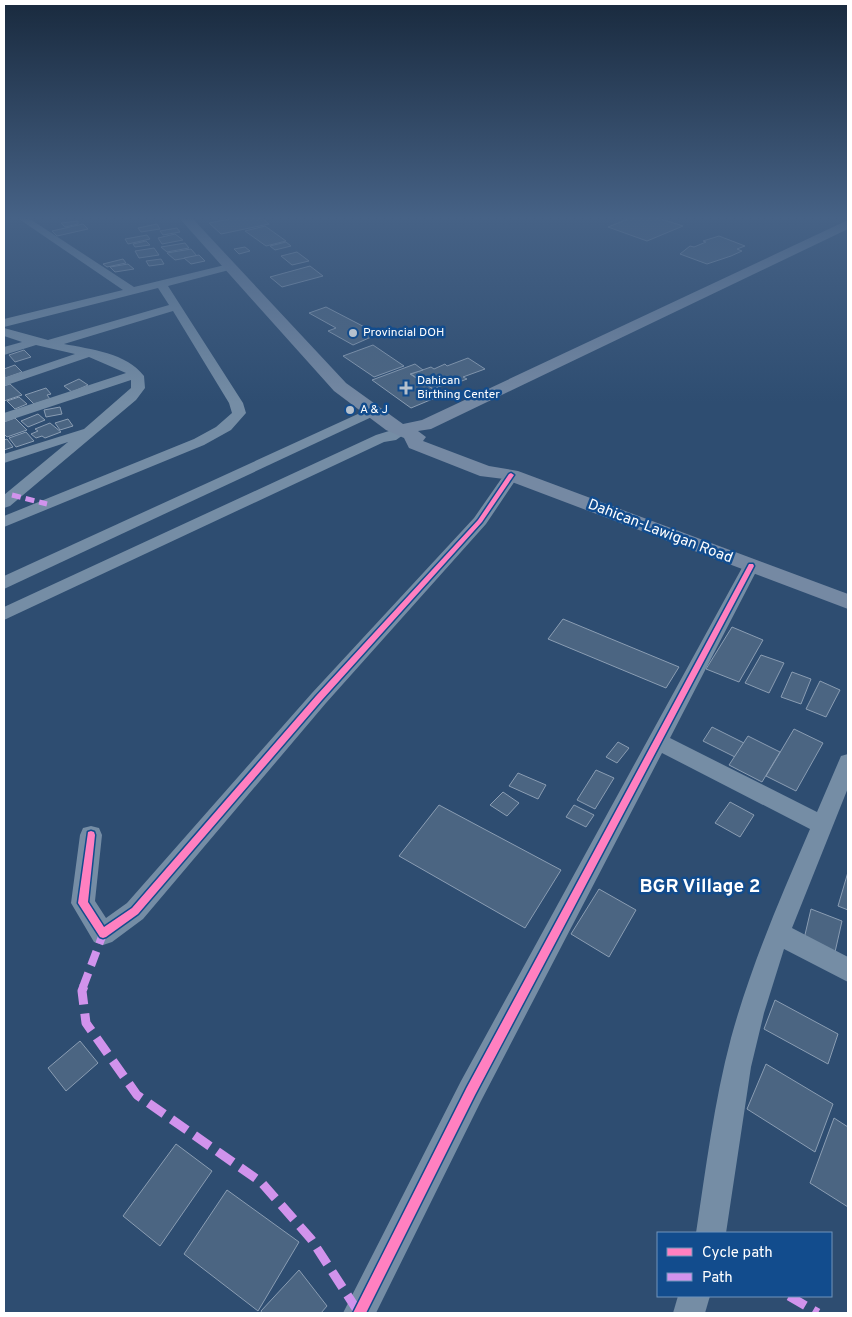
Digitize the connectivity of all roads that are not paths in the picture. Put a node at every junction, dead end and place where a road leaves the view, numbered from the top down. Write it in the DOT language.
graph roads {
  1 [pos="117,280"];
  2 [pos="172,280"];
  3 [pos="241,280"];
  4 [pos="716,280"];
  5 [pos="729,280"];
  6 [pos="161,283"];
  7 [pos="131,290"];
  8 [pos="175,307"];
  9 [pos="4,323"];
  10 [pos="4,332"];
  11 [pos="34,342"];
  12 [pos="48,344"];
  13 [pos="4,351"];
  14 [pos="91,352"];
  15 [pos="135,374"];
  16 [pos="4,382"];
  17 [pos="371,412"];
  18 [pos="4,418"];
  19 [pos="91,429"];
  20 [pos="406,433"];
  21 [pos="4,459"];
  22 [pos="505,473"];
  23 [pos="4,503"];
  24 [pos="4,522"];
  25 [pos="751,566"];
  26 [pos="4,583"];
  27 [pos="848,602"];
  28 [pos="4,614"];
  29 [pos="4,622"];
  30 [pos="657,741"];
  31 [pos="848,763"];
  32 [pos="822,825"];
  33 [pos="92,835"];
  34 [pos="777,933"];
  35 [pos="848,970"];
  36 [pos="711,1232"];
  37 [pos="694,1297"];
  38 [pos="359,1313"];
  39 [pos="689,1313"];
  1 -- 7 [label="street"];
  2 -- 6 [label="street"];
  3 -- 17 [label="main road, Dahican-Lawigan Road"];
  4 -- 20 [label="main road"];
  5 -- 20 [label="main road"];
  6 -- 7 [label="street"];
  6 -- 8 [label="street"];
  7 -- 9 [label="street"];
  8 -- 12 [label="street"];
  8 -- 24 [label="street"];
  10 -- 11 [label="street"];
  11 -- 12 [label="street"];
  11 -- 13 [label="street"];
  12 -- 14 [label="street"];
  14 -- 15 [label="street"];
  14 -- 16 [label="street"];
  15 -- 18 [label="street"];
  15 -- 19 [label="street"];
  17 -- 20 [label="main road, Dahican-Lawigan Road"];
  17 -- 26 [label="street"];
  19 -- 21 [label="street"];
  19 -- 23 [label="street"];
  20 -- 22 [label="main road, Dahican-Lawigan Road"];
  20 -- 28 [label="street"];
  20 -- 29 [label="street"];
  22 -- 25 [label="main road, Dahican-Lawigan Road"];
  22 -- 33 [label="street"];
  25 -- 27 [label="main road, Dahican-Lawigan Road"];
  25 -- 30 [label="street"];
  30 -- 32 [label="street"];
  30 -- 38 [label="street"];
  31 -- 32 [label="street"];
  32 -- 34 [label="street"];
  34 -- 35 [label="street"];
  34 -- 36 [label="street"];
  37 -- 39 [label="street"];
}
